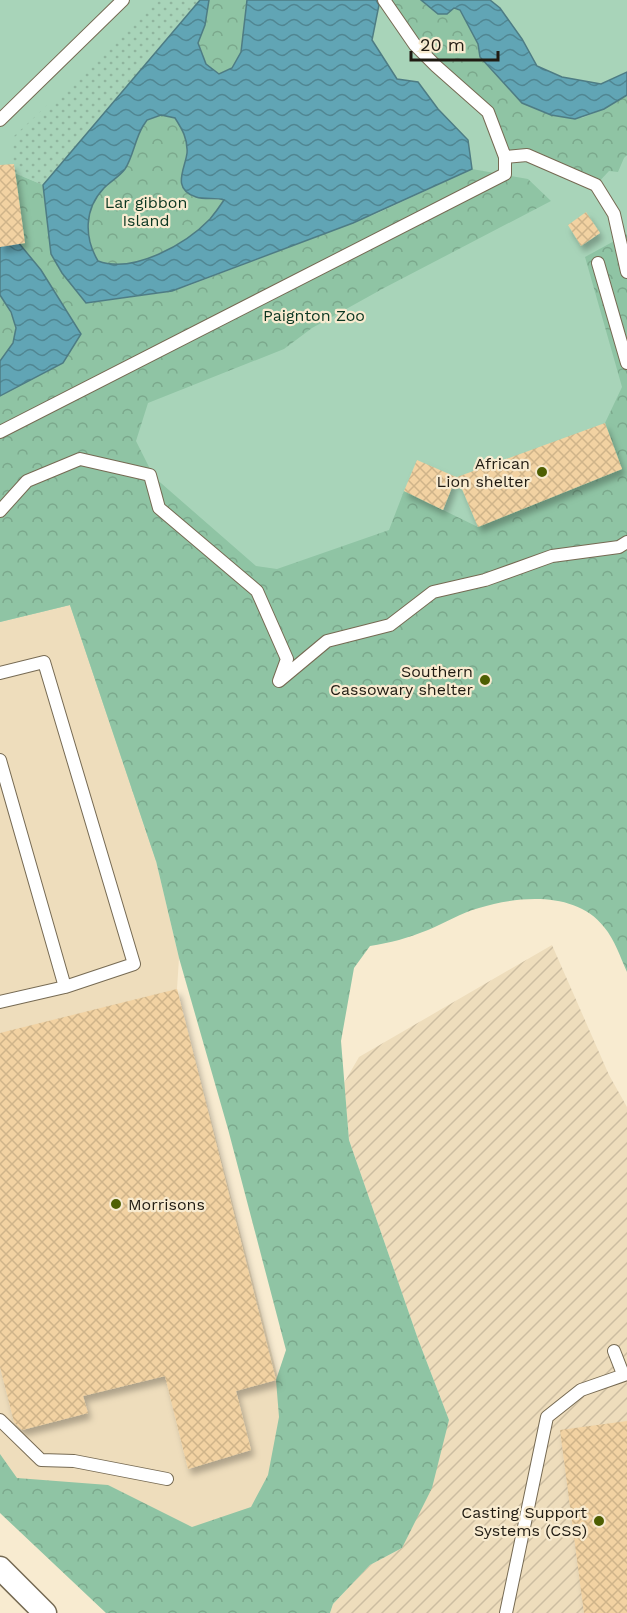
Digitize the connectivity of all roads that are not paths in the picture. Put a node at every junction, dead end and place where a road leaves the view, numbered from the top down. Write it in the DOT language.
graph roads {
  1 [pos="123,0"];
  2 [pos="384,0"];
  3 [pos="0,120"];
  4 [pos="505,157"];
  5 [pos="627,212"];
  6 [pos="614,214"];
  7 [pos="598,263"];
  8 [pos="627,272"];
  9 [pos="627,363"];
  10 [pos="0,432"];
  11 [pos="0,511"];
  12 [pos="627,542"];
  13 [pos="0,673"];
  14 [pos="0,760"];
  15 [pos="65,987"];
  16 [pos="0,1002"];
  17 [pos="615,1351"];
  18 [pos="625,1374"];
  19 [pos="0,1420"];
  20 [pos="166,1479"];
  21 [pos="0,1568"];
  22 [pos="45,1613"];
  23 [pos="506,1613"];
  1 -- 3 [label="lane"];
  2 -- 4 [label="lane"];
  4 -- 6 [label="lane"];
  4 -- 10 [label="lane"];
  5 -- 6 [label="lane"];
  6 -- 8 [label="lane"];
  7 -- 9 [label="lane"];
  11 -- 12 [label="lane"];
  13 -- 15 [label="lane"];
  14 -- 15 [label="lane"];
  15 -- 16 [label="lane"];
  17 -- 18 [label="lane"];
  18 -- 23 [label="lane"];
  19 -- 20 [label="lane"];
  21 -- 22 [label="street"];
}
